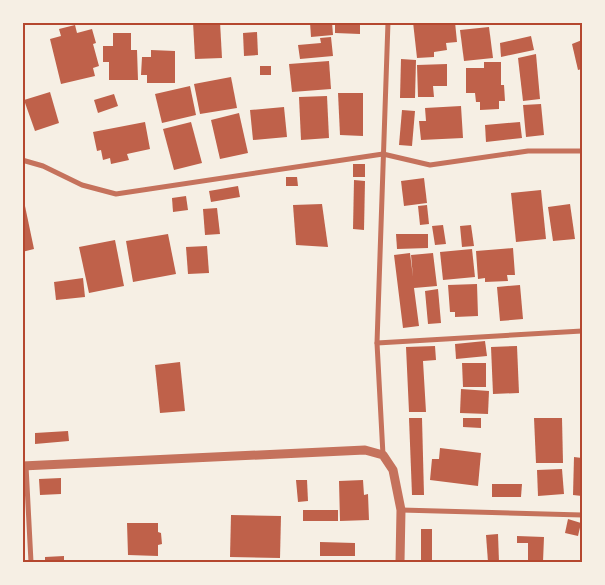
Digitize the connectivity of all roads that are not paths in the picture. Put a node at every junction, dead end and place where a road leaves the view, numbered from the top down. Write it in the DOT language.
graph roads {
  1 [pos="388,22"];
  2 [pos="582,151"];
  3 [pos="383,154"];
  4 [pos="22,160"];
  5 [pos="582,331"];
  6 [pos="377,343"];
  7 [pos="383,455"];
  8 [pos="24,465"];
  9 [pos="401,510"];
  10 [pos="582,515"];
  11 [pos="32,562"];
  12 [pos="400,562"];
  1 -- 3 [label="street"];
  2 -- 3 [label="street"];
  3 -- 4 [label="street"];
  3 -- 6 [label="street"];
  5 -- 6 [label="street"];
  6 -- 7 [label="street"];
  7 -- 8 [label="street"];
  7 -- 9 [label="street"];
  8 -- 11 [label="street"];
  9 -- 10 [label="street"];
  9 -- 12 [label="street"];
}
